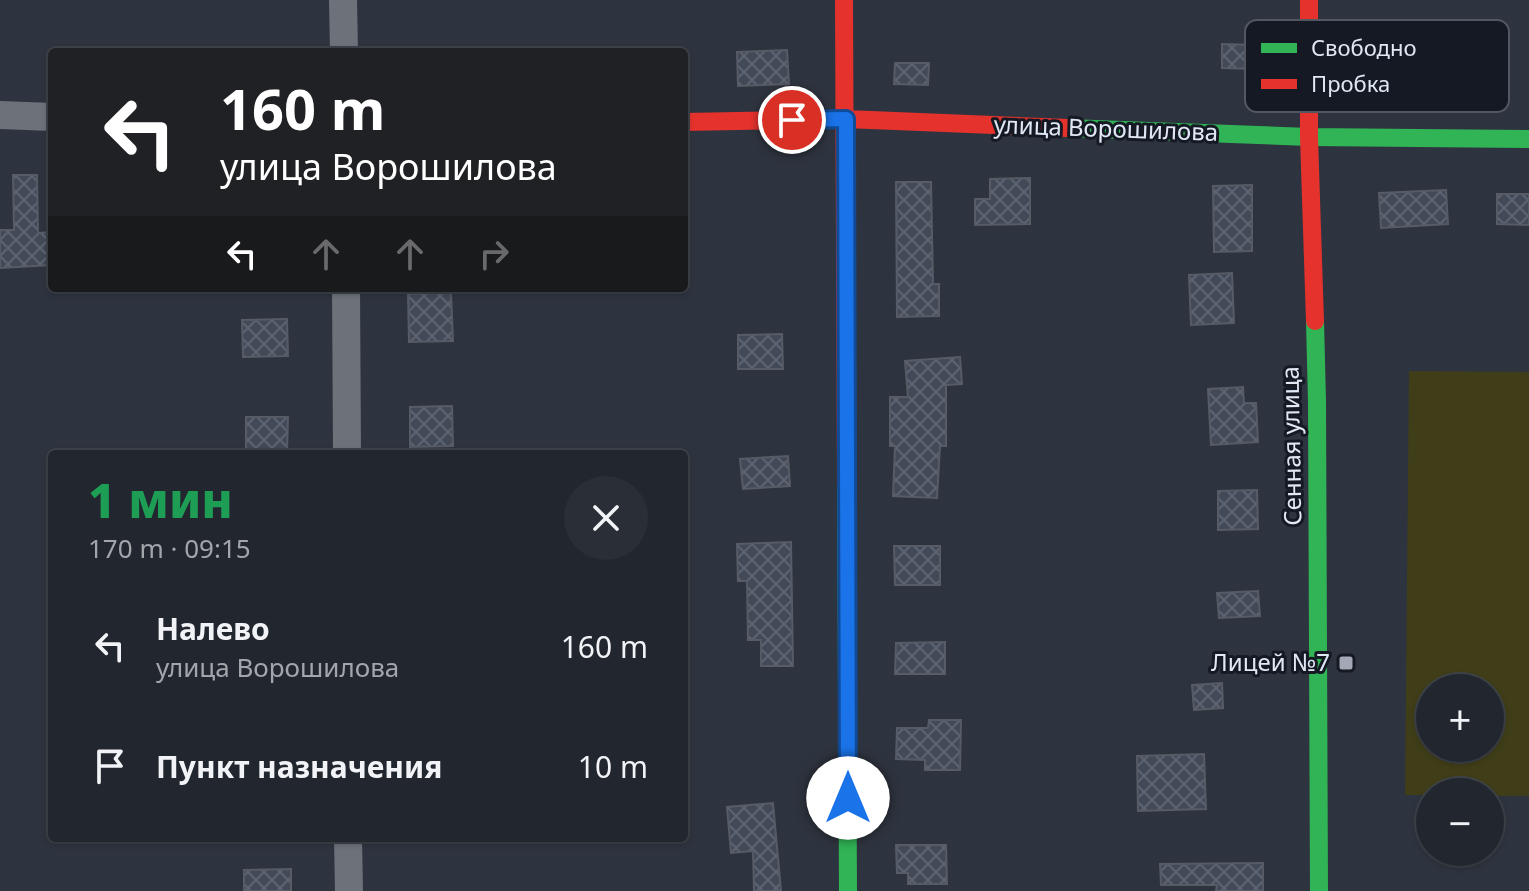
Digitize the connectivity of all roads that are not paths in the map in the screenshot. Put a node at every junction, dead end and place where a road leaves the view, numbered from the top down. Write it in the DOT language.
graph roads {
  1 [pos="343,0"];
  2 [pos="844,0"];
  3 [pos="344,48"];
  4 [pos="1309,112"];
  5 [pos="0,115"];
  6 [pos="48,117"];
  7 [pos="846,119"];
  8 [pos="688,122"];
  9 [pos="1309,137"];
  10 [pos="1529,139"];
  11 [pos="346,292"];
  12 [pos="347,450"];
  13 [pos="348,842"];
  14 [pos="349,891"];
  15 [pos="848,891"];
  16 [pos="1319,891"];
  1 -- 3 [label="street"];
  2 -- 7 [label="street"];
  4 -- 9 [label="street, Сенная улица"];
  5 -- 6 [label="street"];
  7 -- 8 [label="street, улица Ворошилова"];
  7 -- 9 [label="street, улица Ворошилова"];
  7 -- 15 [label="street"];
  9 -- 10 [label="street, улица Ворошилова"];
  9 -- 16 [label="street, Сенная улица"];
  11 -- 12 [label="street"];
  13 -- 14 [label="street"];
}
